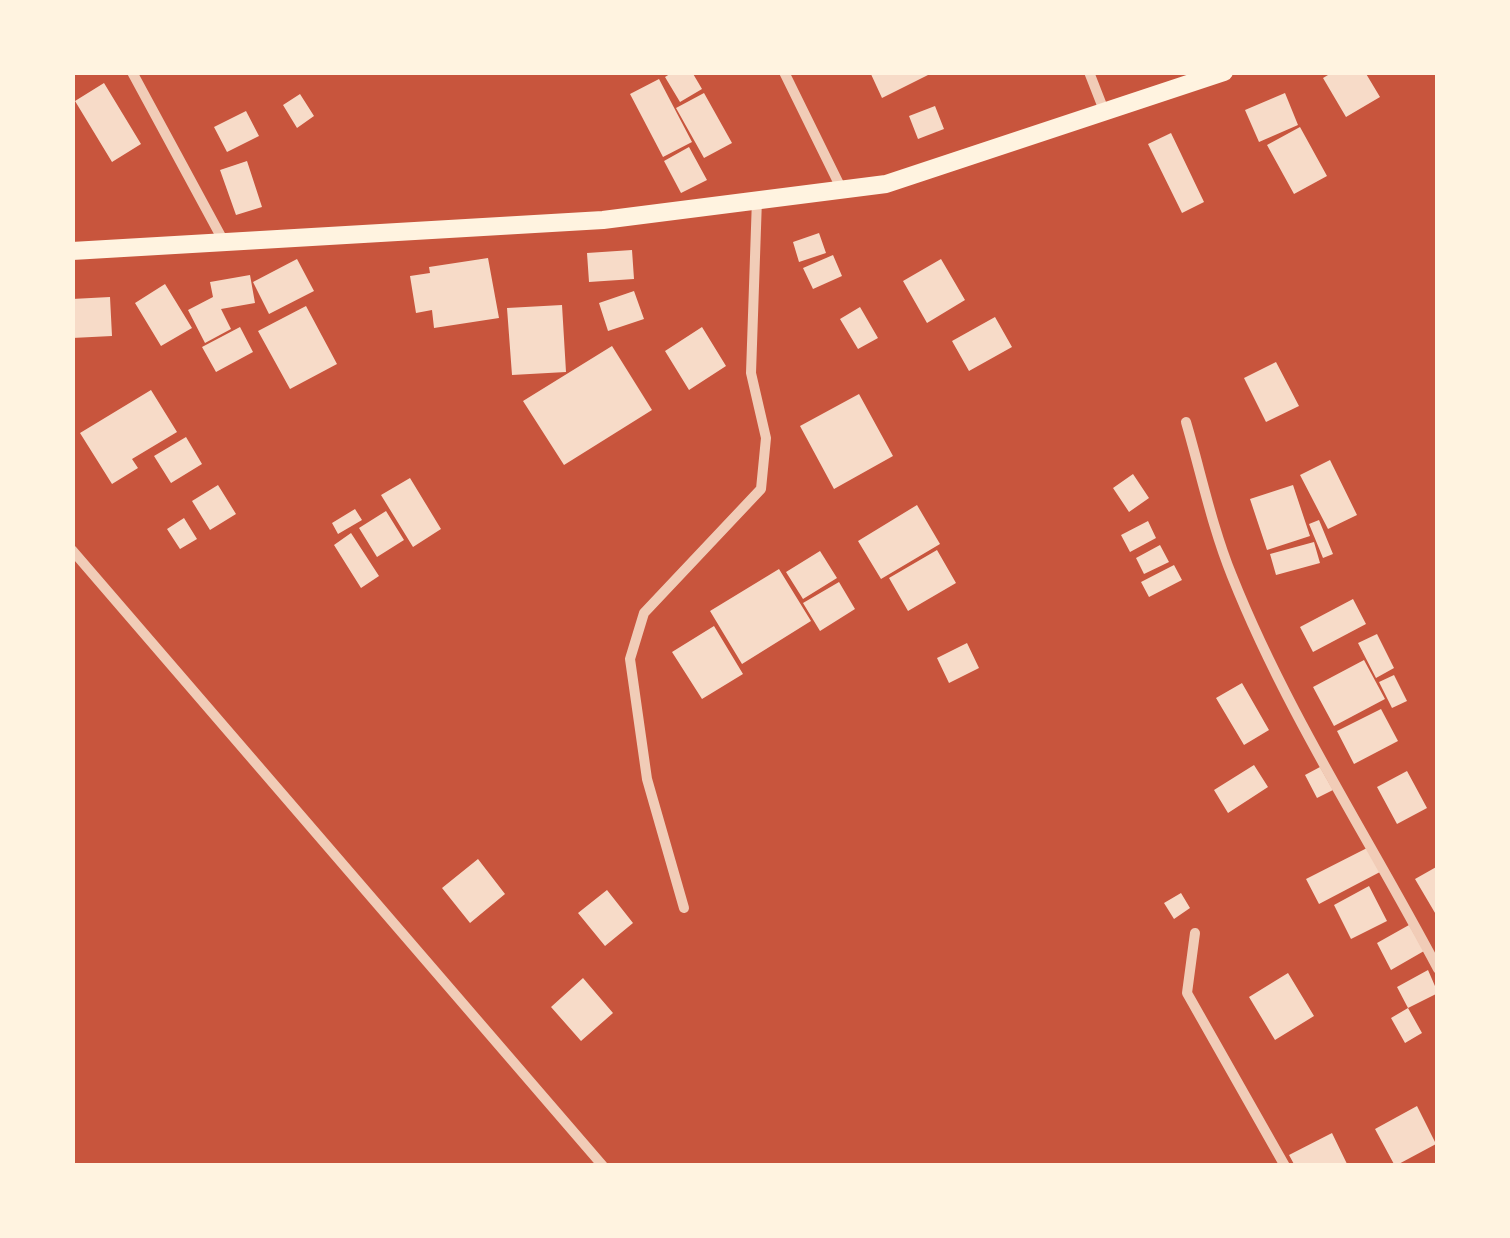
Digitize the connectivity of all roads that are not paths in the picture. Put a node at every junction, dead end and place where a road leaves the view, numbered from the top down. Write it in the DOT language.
graph roads {
  1 [pos="132,72"];
  2 [pos="784,72"];
  3 [pos="1089,72"];
  4 [pos="1224,72"];
  5 [pos="1106,114"];
  6 [pos="841,188"];
  7 [pos="757,199"];
  8 [pos="224,242"];
  9 [pos="72,251"];
  10 [pos="1186,422"];
  11 [pos="72,550"];
  12 [pos="684,908"];
  13 [pos="1195,934"];
  14 [pos="1438,969"];
  15 [pos="603,1166"];
  16 [pos="1285,1166"];
  1 -- 8 [label="street"];
  2 -- 6 [label="street"];
  3 -- 5 [label="street"];
  4 -- 5 [label="main road"];
  5 -- 6 [label="main road"];
  6 -- 7 [label="main road"];
  7 -- 8 [label="main road"];
  7 -- 12 [label="street"];
  8 -- 9 [label="main road"];
  10 -- 14 [label="street"];
  11 -- 15 [label="street"];
  13 -- 16 [label="street"];
}
